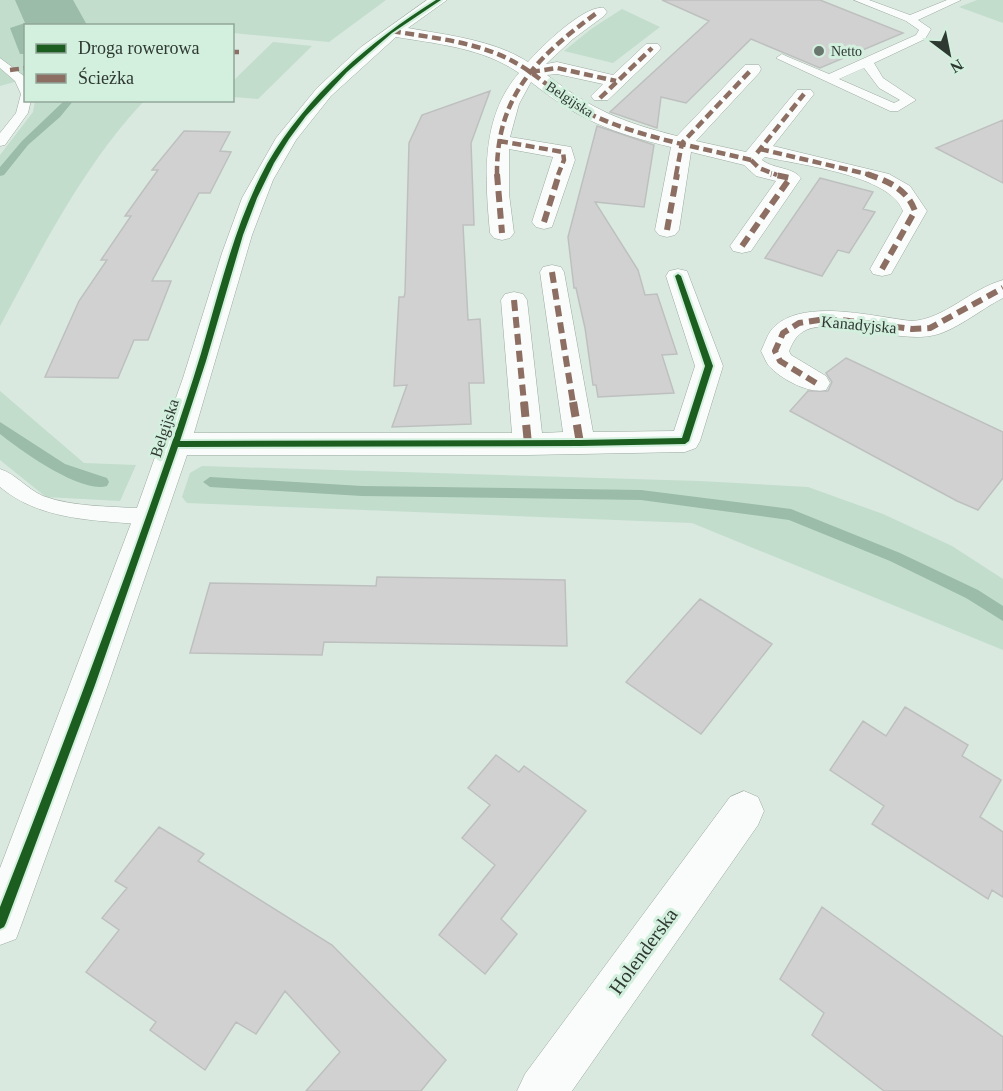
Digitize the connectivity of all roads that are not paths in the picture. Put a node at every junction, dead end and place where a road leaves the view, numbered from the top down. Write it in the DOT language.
graph roads {
  1 [pos="439,0"];
  2 [pos="859,0"];
  3 [pos="956,0"];
  4 [pos="598,12"];
  5 [pos="910,19"];
  6 [pos="392,31"];
  7 [pos="652,48"];
  8 [pos="782,58"];
  9 [pos="868,61"];
  10 [pos="0,62"];
  11 [pos="752,69"];
  12 [pos="531,72"];
  13 [pos="829,79"];
  14 [pos="616,81"];
  15 [pos="24,84"];
  16 [pos="804,94"];
  17 [pos="600,98"];
  18 [pos="25,102"];
  19 [pos="499,141"];
  20 [pos="0,142"];
  21 [pos="682,142"];
  22 [pos="756,154"];
  23 [pos="544,222"];
  24 [pos="667,230"];
  25 [pos="502,232"];
  26 [pos="742,246"];
  27 [pos="882,269"];
  28 [pos="552,272"];
  29 [pos="678,276"];
  30 [pos="1002,290"];
  31 [pos="514,300"];
  32 [pos="816,383"];
  33 [pos="580,443"];
  34 [pos="176,444"];
  35 [pos="528,444"];
  36 [pos="0,476"];
  37 [pos="150,517"];
  38 [pos="744,811"];
  39 [pos="0,923"];
  40 [pos="542,1091"];
  1 -- 6 [label="street, Belgijska"];
  2 -- 5 [label="lane"];
  3 -- 5 [label="lane"];
  4 -- 12 [label="street"];
  5 -- 9 [label="lane"];
  6 -- 12 [label="street, Belgijska"];
  6 -- 34 [label="street, Belgijska"];
  7 -- 14 [label="street"];
  8 -- 13 [label="lane"];
  9 -- 13 [label="lane"];
  9 -- 13 [label="lane"];
  10 -- 15 [label="lane"];
  11 -- 21 [label="street"];
  12 -- 14 [label="street"];
  12 -- 19 [label="street"];
  12 -- 21 [label="street, Belgijska"];
  14 -- 17 [label="street"];
  16 -- 22 [label="street"];
  18 -- 20 [label="lane"];
  19 -- 23 [label="street"];
  19 -- 25 [label="street"];
  21 -- 22 [label="street, Belgijska"];
  21 -- 24 [label="street"];
  22 -- 26 [label="street"];
  22 -- 27 [label="street"];
  28 -- 33 [label="street"];
  29 -- 33 [label="street"];
  30 -- 32 [label="street, Kanadyjska"];
  31 -- 35 [label="street"];
  33 -- 35 [label="street"];
  34 -- 35 [label="street"];
  34 -- 37 [label="street, Belgijska"];
  36 -- 37 [label="lane"];
  37 -- 39 [label="street, Belgijska"];
  38 -- 40 [label="street, Holenderska"];
}
